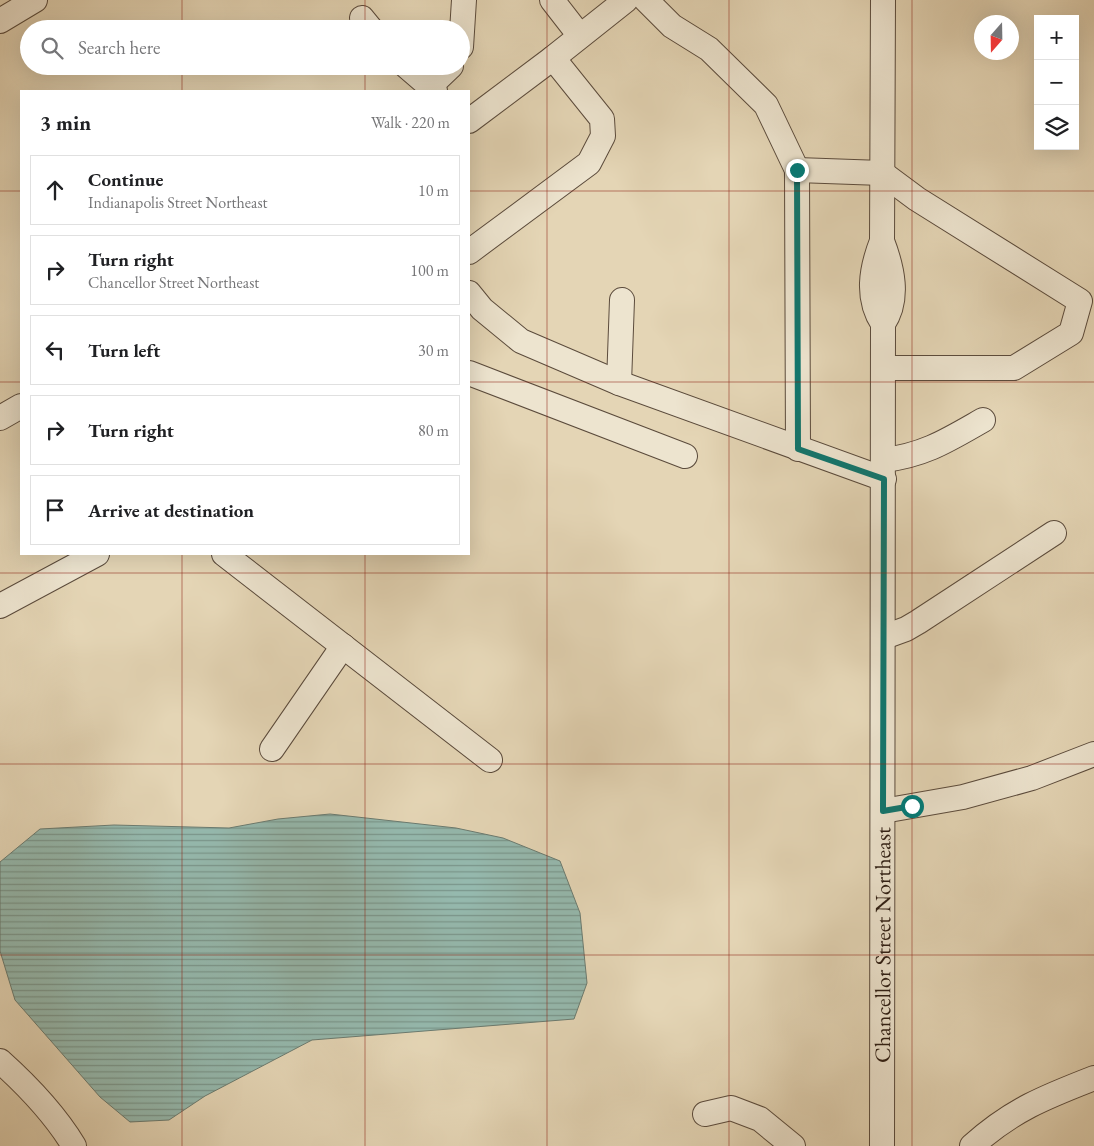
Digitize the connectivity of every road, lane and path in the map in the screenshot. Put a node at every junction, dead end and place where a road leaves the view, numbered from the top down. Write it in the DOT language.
graph roads {
  1 [pos="35,0"];
  2 [pos="464,0"];
  3 [pos="552,0"];
  4 [pos="626,0"];
  5 [pos="646,0"];
  6 [pos="882,0"];
  7 [pos="463,20"];
  8 [pos="0,21"];
  9 [pos="580,36"];
  10 [pos="553,58"];
  11 [pos="416,75"];
  12 [pos="444,75"];
  13 [pos="432,89"];
  14 [pos="470,120"];
  15 [pos="797,170"];
  16 [pos="882,173"];
  17 [pos="470,251"];
  18 [pos="470,294"];
  19 [pos="622,300"];
  20 [pos="883,368"];
  21 [pos="470,373"];
  22 [pos="619,383"];
  23 [pos="20,407"];
  24 [pos="0,418"];
  25 [pos="983,420"];
  26 [pos="798,449"];
  27 [pos="685,456"];
  28 [pos="884,470"];
  29 [pos="1054,533"];
  30 [pos="96,555"];
  31 [pos="225,555"];
  32 [pos="0,606"];
  33 [pos="884,637"];
  34 [pos="343,646"];
  35 [pos="272,749"];
  36 [pos="1094,754"];
  37 [pos="490,760"];
  38 [pos="883,811"];
  39 [pos="0,1062"];
  40 [pos="1094,1078"];
  41 [pos="705,1114"];
  42 [pos="74,1146"];
  43 [pos="793,1146"];
  44 [pos="882,1146"];
  45 [pos="972,1146"];
  1 -- 8 [label="street"];
  2 -- 7 [label="street"];
  3 -- 9 [label="street"];
  4 -- 9 [label="street"];
  5 -- 15 [label="street"];
  6 -- 16 [label="street, Chancellor Street Northeast"];
  9 -- 10 [label="street"];
  10 -- 14 [label="street"];
  10 -- 17 [label="street"];
  11 -- 13 [label="street"];
  12 -- 13 [label="street"];
  15 -- 16 [label="street"];
  15 -- 26 [label="street"];
  16 -- 20 [label="street, Chancellor Street Northeast"];
  16 -- 20 [label="street"];
  18 -- 22 [label="street"];
  19 -- 22 [label="street"];
  20 -- 28 [label="street, Chancellor Street Northeast"];
  21 -- 27 [label="street"];
  22 -- 26 [label="street"];
  23 -- 24 [label="street"];
  25 -- 28 [label="street"];
  26 -- 28 [label="street"];
  28 -- 33 [label="street, Chancellor Street Northeast"];
  29 -- 33 [label="street"];
  30 -- 32 [label="street"];
  31 -- 34 [label="street"];
  33 -- 38 [label="street, Chancellor Street Northeast"];
  34 -- 35 [label="street"];
  34 -- 37 [label="street"];
  36 -- 38 [label="street"];
  38 -- 44 [label="street, Chancellor Street Northeast"];
  39 -- 42 [label="street"];
  40 -- 45 [label="street"];
  41 -- 43 [label="street"];
}
